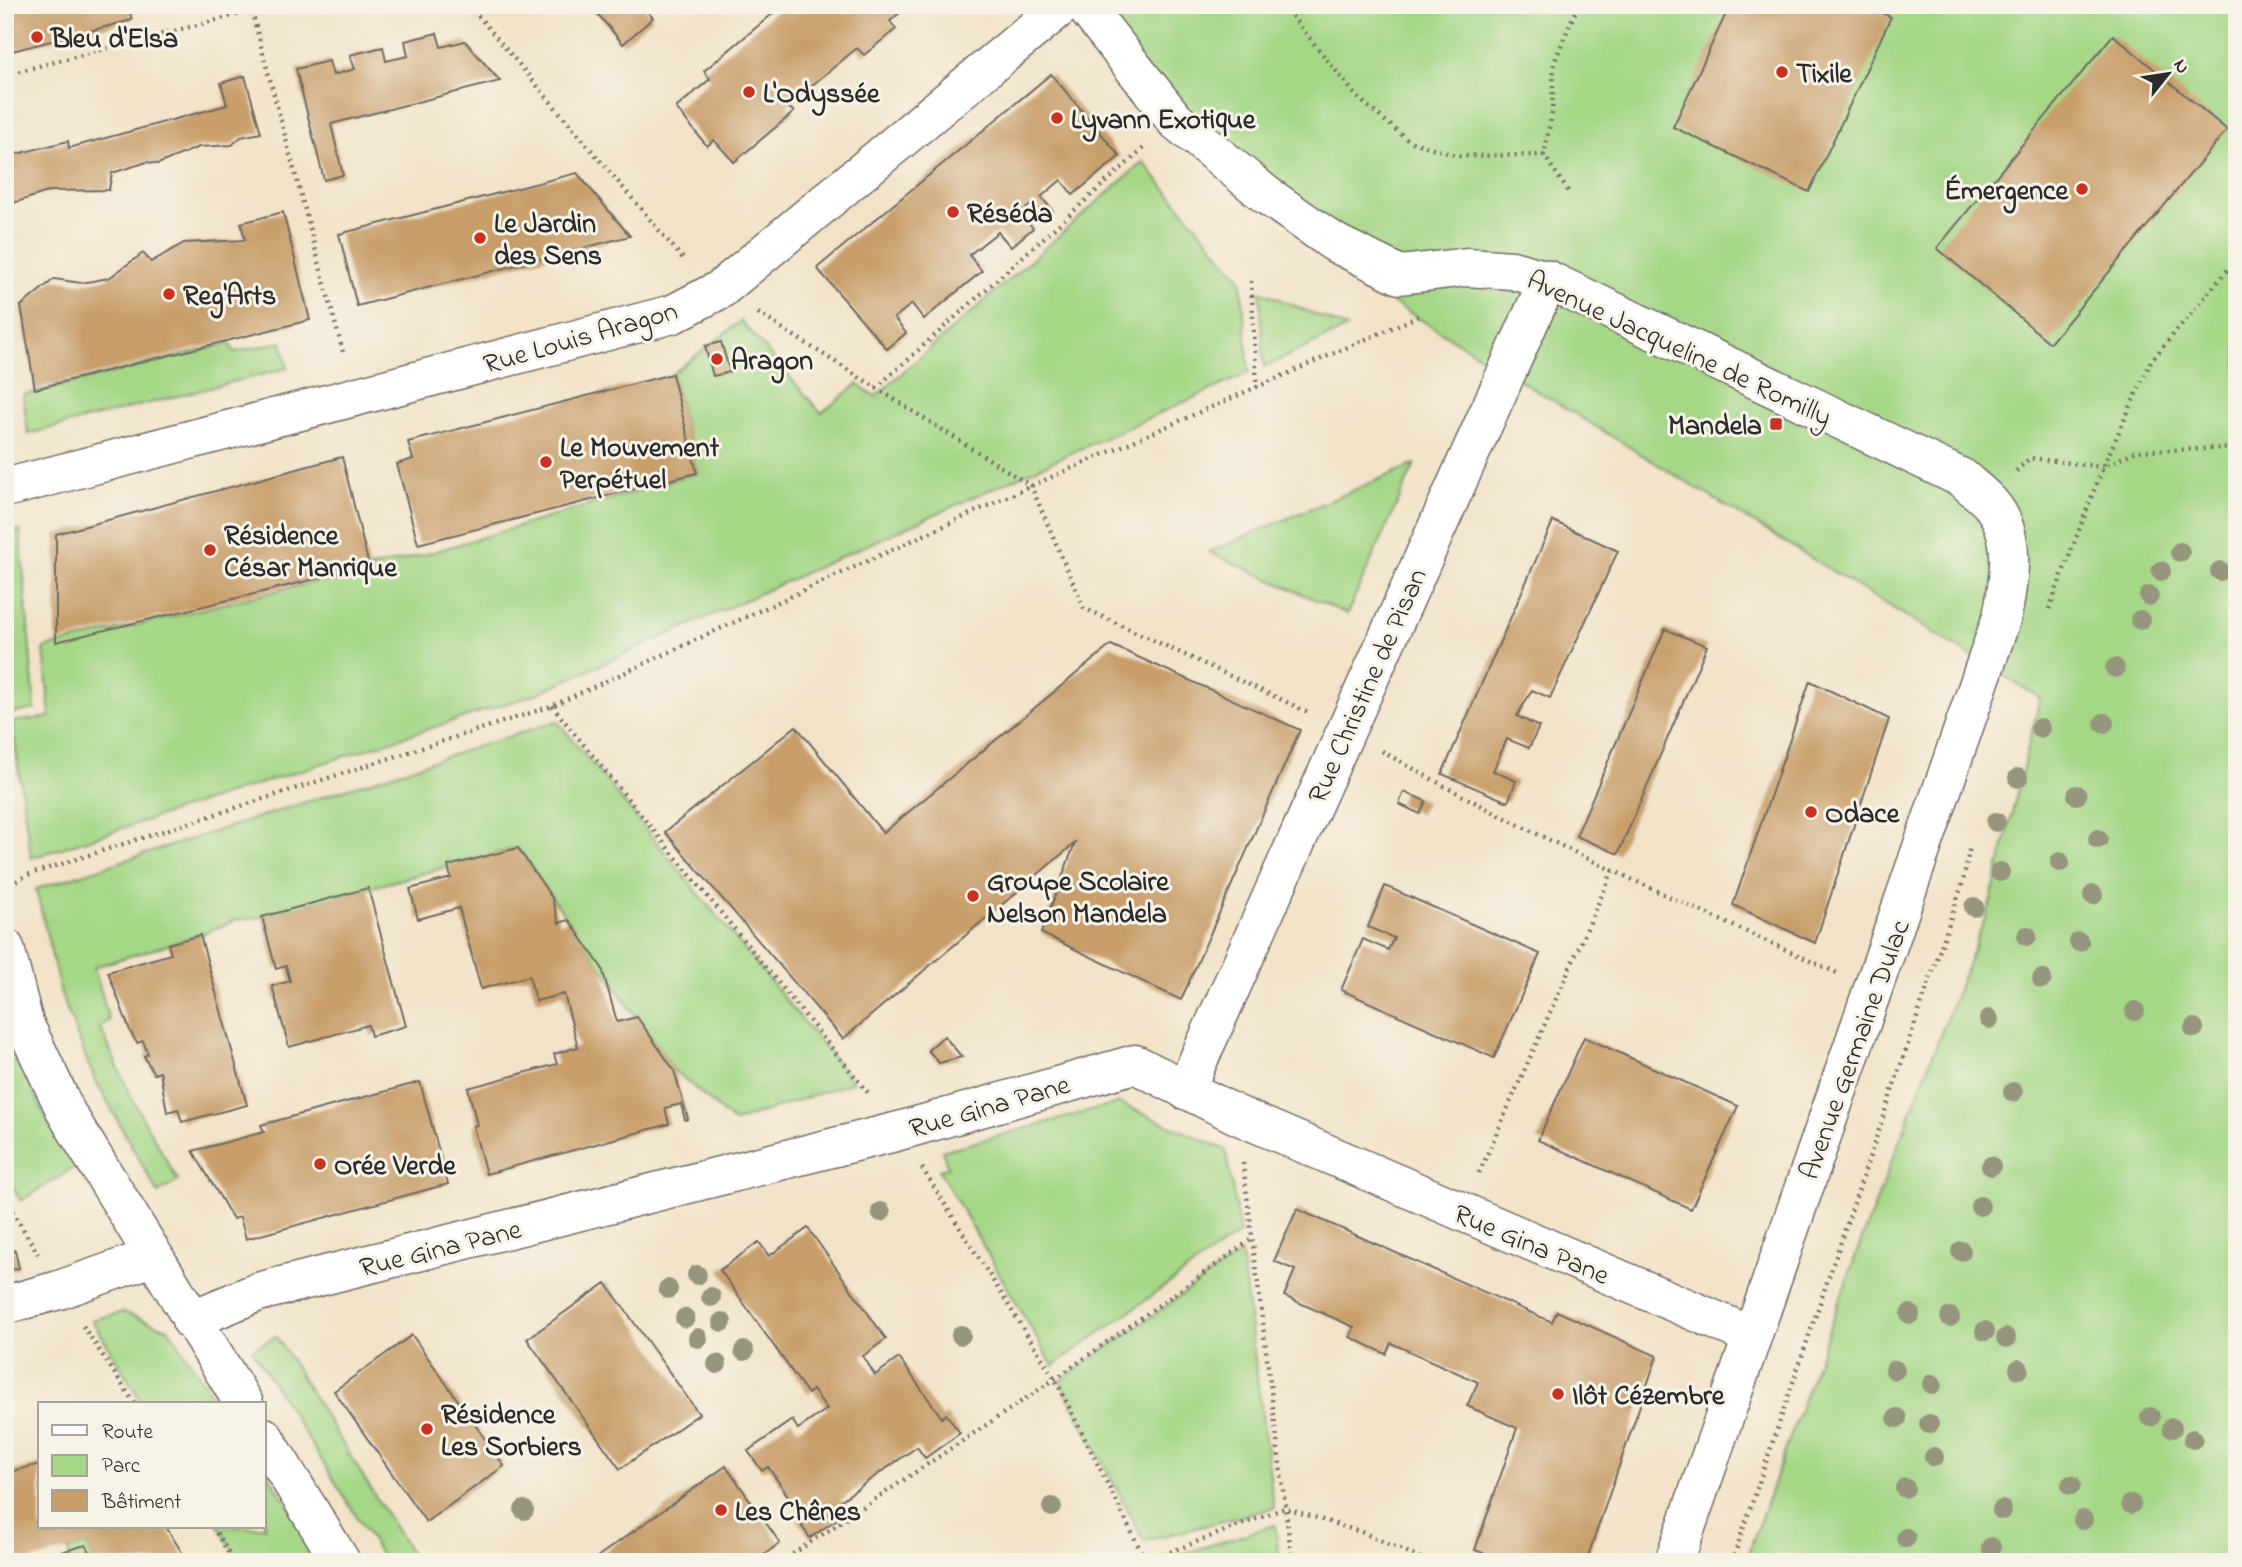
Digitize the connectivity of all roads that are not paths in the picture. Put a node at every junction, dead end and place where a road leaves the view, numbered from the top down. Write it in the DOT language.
graph roads {
  1 [pos="1063,5"];
  2 [pos="1084,5"];
  3 [pos="1548,280"];
  4 [pos="5,488"];
  5 [pos="2006,533"];
  6 [pos="5,948"];
  7 [pos="1185,1090"];
  8 [pos="152,1257"];
  9 [pos="5,1304"];
  10 [pos="191,1320"];
  11 [pos="1752,1336"];
  12 [pos="243,1402"];
  13 [pos="266,1440"];
  14 [pos="341,1562"];
  15 [pos="1674,1562"];
  1 -- 4 [label="street, Rue Louis Aragon"];
  2 -- 3 [label="street, Avenue Jacqueline de Romilly"];
  3 -- 5 [label="street, Avenue Jacqueline de Romilly"];
  3 -- 7 [label="street, Rue Christine de Pisan"];
  5 -- 11 [label="street, Avenue Germaine Dulac"];
  6 -- 8 [label="street"];
  7 -- 10 [label="street, Rue Gina Pane"];
  7 -- 11 [label="street, Rue Gina Pane"];
  8 -- 9 [label="street"];
  8 -- 10 [label="street"];
  10 -- 12 [label="street"];
  11 -- 15 [label="street, Avenue Germaine Dulac"];
  13 -- 14 [label="street"];
}
